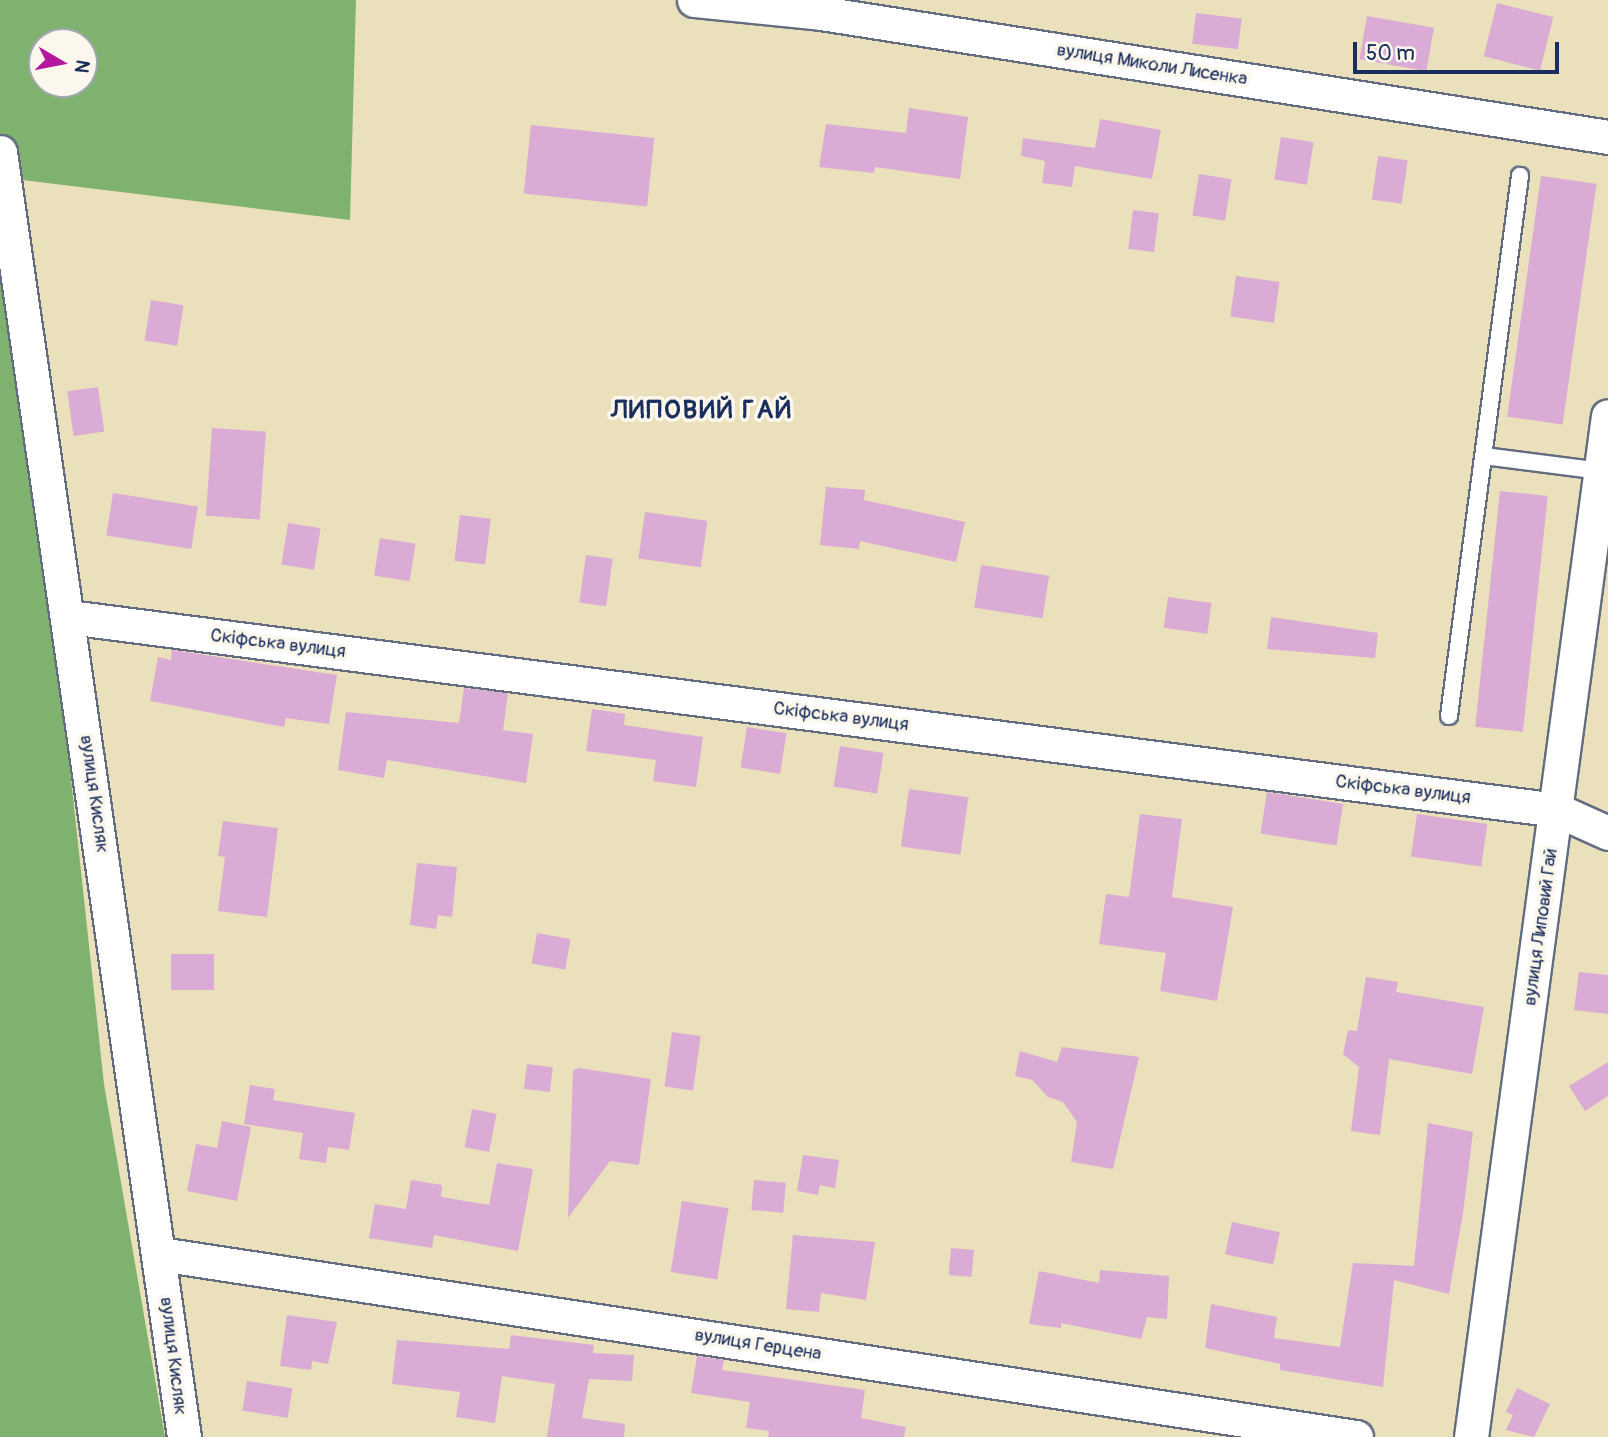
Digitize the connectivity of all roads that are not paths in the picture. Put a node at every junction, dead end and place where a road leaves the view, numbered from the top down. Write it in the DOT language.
graph roads {
  1 [pos="694,0"];
  2 [pos="1608,137"];
  3 [pos="0,152"];
  4 [pos="1520,176"];
  5 [pos="1608,416"];
  6 [pos="1483,456"];
  7 [pos="1601,471"];
  8 [pos="69,617"];
  9 [pos="1449,716"];
  10 [pos="1557,810"];
  11 [pos="1608,833"];
  12 [pos="160,1254"];
  13 [pos="184,1437"];
  14 [pos="1356,1437"];
  15 [pos="1471,1437"];
  1 -- 2 [label="street, вулиця Миколи Лисенка"];
  3 -- 8 [label="street, вулиця Кисляк"];
  4 -- 6 [label="lane"];
  5 -- 7 [label="street, вулиця Липовий Гай"];
  6 -- 7 [label="lane"];
  6 -- 9 [label="lane"];
  7 -- 10 [label="street, вулиця Липовий Гай"];
  8 -- 10 [label="street, Скіфська вулиця"];
  8 -- 12 [label="street, вулиця Кисляк"];
  10 -- 11 [label="street, Скіфська вулиця"];
  10 -- 15 [label="street, вулиця Липовий Гай"];
  12 -- 13 [label="street, вулиця Кисляк"];
  12 -- 14 [label="street, вулиця Герцена"];
}
